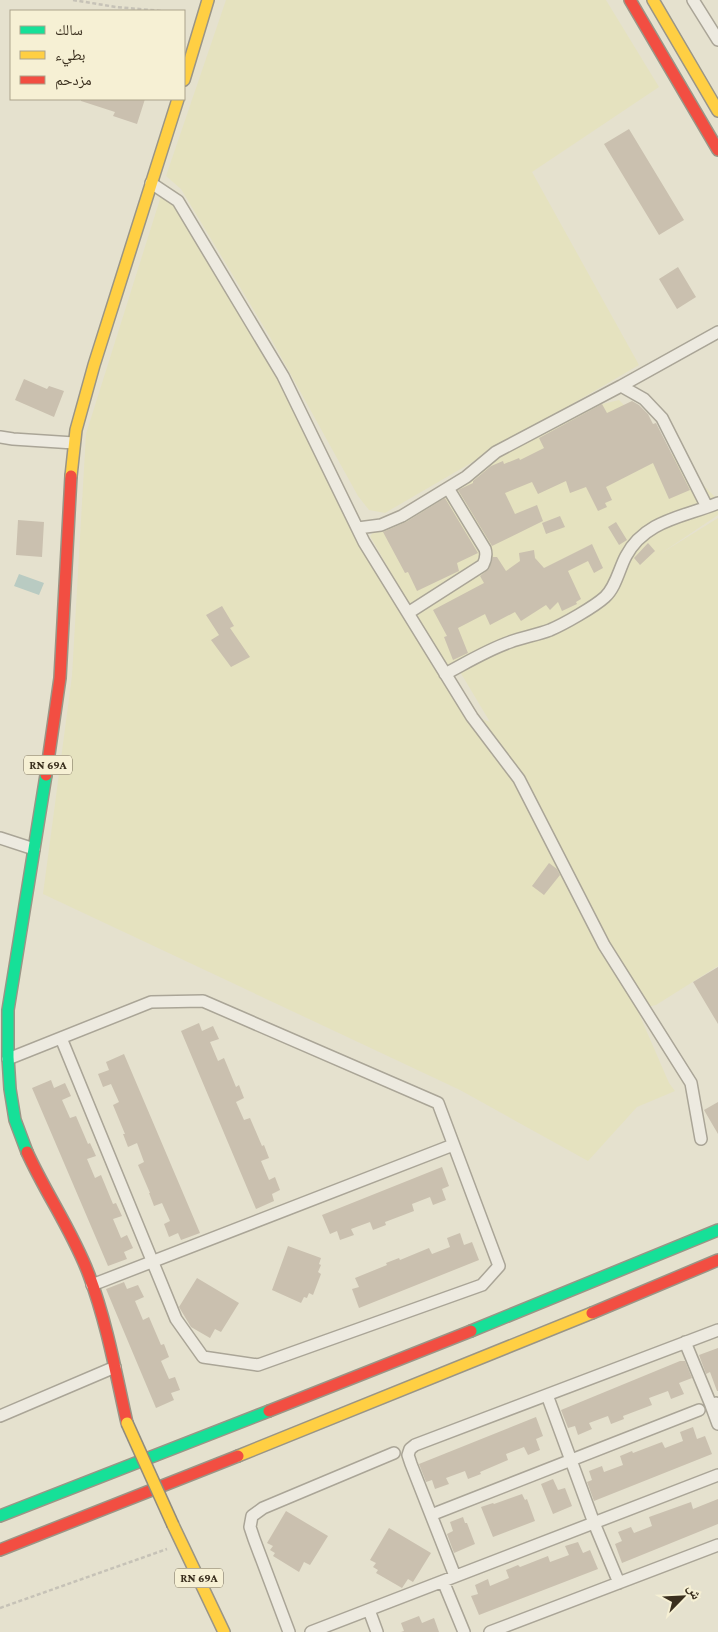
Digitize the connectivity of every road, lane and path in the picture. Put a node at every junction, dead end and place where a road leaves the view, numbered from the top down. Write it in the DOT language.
graph roads {
  1 [pos="73,0"];
  2 [pos="208,0"];
  3 [pos="630,0"];
  4 [pos="652,0"];
  5 [pos="694,0"];
  6 [pos="147,10"];
  7 [pos="718,40"];
  8 [pos="185,77"];
  9 [pos="178,100"];
  10 [pos="718,111"];
  11 [pos="718,150"];
  12 [pos="151,184"];
  13 [pos="718,332"];
  14 [pos="621,386"];
  15 [pos="0,437"];
  16 [pos="74,443"];
  17 [pos="448,488"];
  18 [pos="718,503"];
  19 [pos="707,507"];
  20 [pos="358,528"];
  21 [pos="408,613"];
  22 [pos="445,674"];
  23 [pos="0,838"];
  24 [pos="34,849"];
  25 [pos="61,1038"];
  26 [pos="8,1059"];
  27 [pos="701,1139"];
  28 [pos="453,1145"];
  29 [pos="718,1230"];
  30 [pos="718,1260"];
  31 [pos="152,1262"];
  32 [pos="92,1285"];
  33 [pos="718,1330"];
  34 [pos="685,1342"];
  35 [pos="115,1367"];
  36 [pos="547,1395"];
  37 [pos="714,1404"];
  38 [pos="699,1410"];
  39 [pos="0,1416"];
  40 [pos="718,1424"];
  41 [pos="394,1453"];
  42 [pos="571,1460"];
  43 [pos="718,1475"];
  44 [pos="431,1515"];
  45 [pos="0,1516"];
  46 [pos="594,1523"];
  47 [pos="182,1544"];
  48 [pos="718,1545"];
  49 [pos="0,1550"];
  50 [pos="455,1576"];
  51 [pos="443,1581"];
  52 [pos="619,1583"];
  53 [pos="0,1608"];
  54 [pos="369,1610"];
  55 [pos="224,1632"];
  56 [pos="288,1632"];
  57 [pos="311,1632"];
  58 [pos="377,1632"];
  59 [pos="464,1632"];
  60 [pos="490,1632"];
  1 -- 6 [label="path"];
  2 -- 8 [label="main road"];
  3 -- 11 [label="main road"];
  4 -- 10 [label="main road"];
  5 -- 7 [label="street"];
  9 -- 12 [label="main road, RN 69A"];
  12 -- 16 [label="main road, RN 69A"];
  12 -- 20 [label="street"];
  13 -- 14 [label="street"];
  14 -- 17 [label="street"];
  14 -- 19 [label="street"];
  15 -- 16 [label="street"];
  16 -- 24 [label="main road, RN 69A"];
  17 -- 20 [label="street"];
  17 -- 21 [label="street"];
  18 -- 19 [label="street"];
  19 -- 22 [label="street"];
  20 -- 21 [label="street"];
  21 -- 22 [label="street"];
  22 -- 27 [label="street"];
  23 -- 24 [label="street"];
  24 -- 26 [label="main road, RN 69A"];
  25 -- 26 [label="street"];
  25 -- 28 [label="street"];
  25 -- 31 [label="street"];
  26 -- 32 [label="main road, RN 69A"];
  28 -- 31 [label="street"];
  28 -- 31 [label="street"];
  29 -- 45 [label="main road"];
  30 -- 49 [label="main road"];
  31 -- 32 [label="street"];
  32 -- 35 [label="main road, RN 69A"];
  33 -- 34 [label="street"];
  34 -- 36 [label="street"];
  34 -- 37 [label="street"];
  35 -- 39 [label="street"];
  35 -- 47 [label="main road, RN 69A, bridge"];
  36 -- 42 [label="street"];
  36 -- 44 [label="street"];
  37 -- 40 [label="street"];
  38 -- 42 [label="street"];
  41 -- 56 [label="street"];
  42 -- 44 [label="street"];
  42 -- 46 [label="street"];
  43 -- 46 [label="street"];
  44 -- 50 [label="street"];
  46 -- 50 [label="street"];
  46 -- 52 [label="street"];
  47 -- 53 [label="path"];
  47 -- 55 [label="main road, RN 69A"];
  48 -- 52 [label="street"];
  50 -- 51 [label="street"];
  51 -- 54 [label="street"];
  51 -- 59 [label="street"];
  52 -- 60 [label="street"];
  54 -- 57 [label="street"];
  54 -- 58 [label="street"];
}
